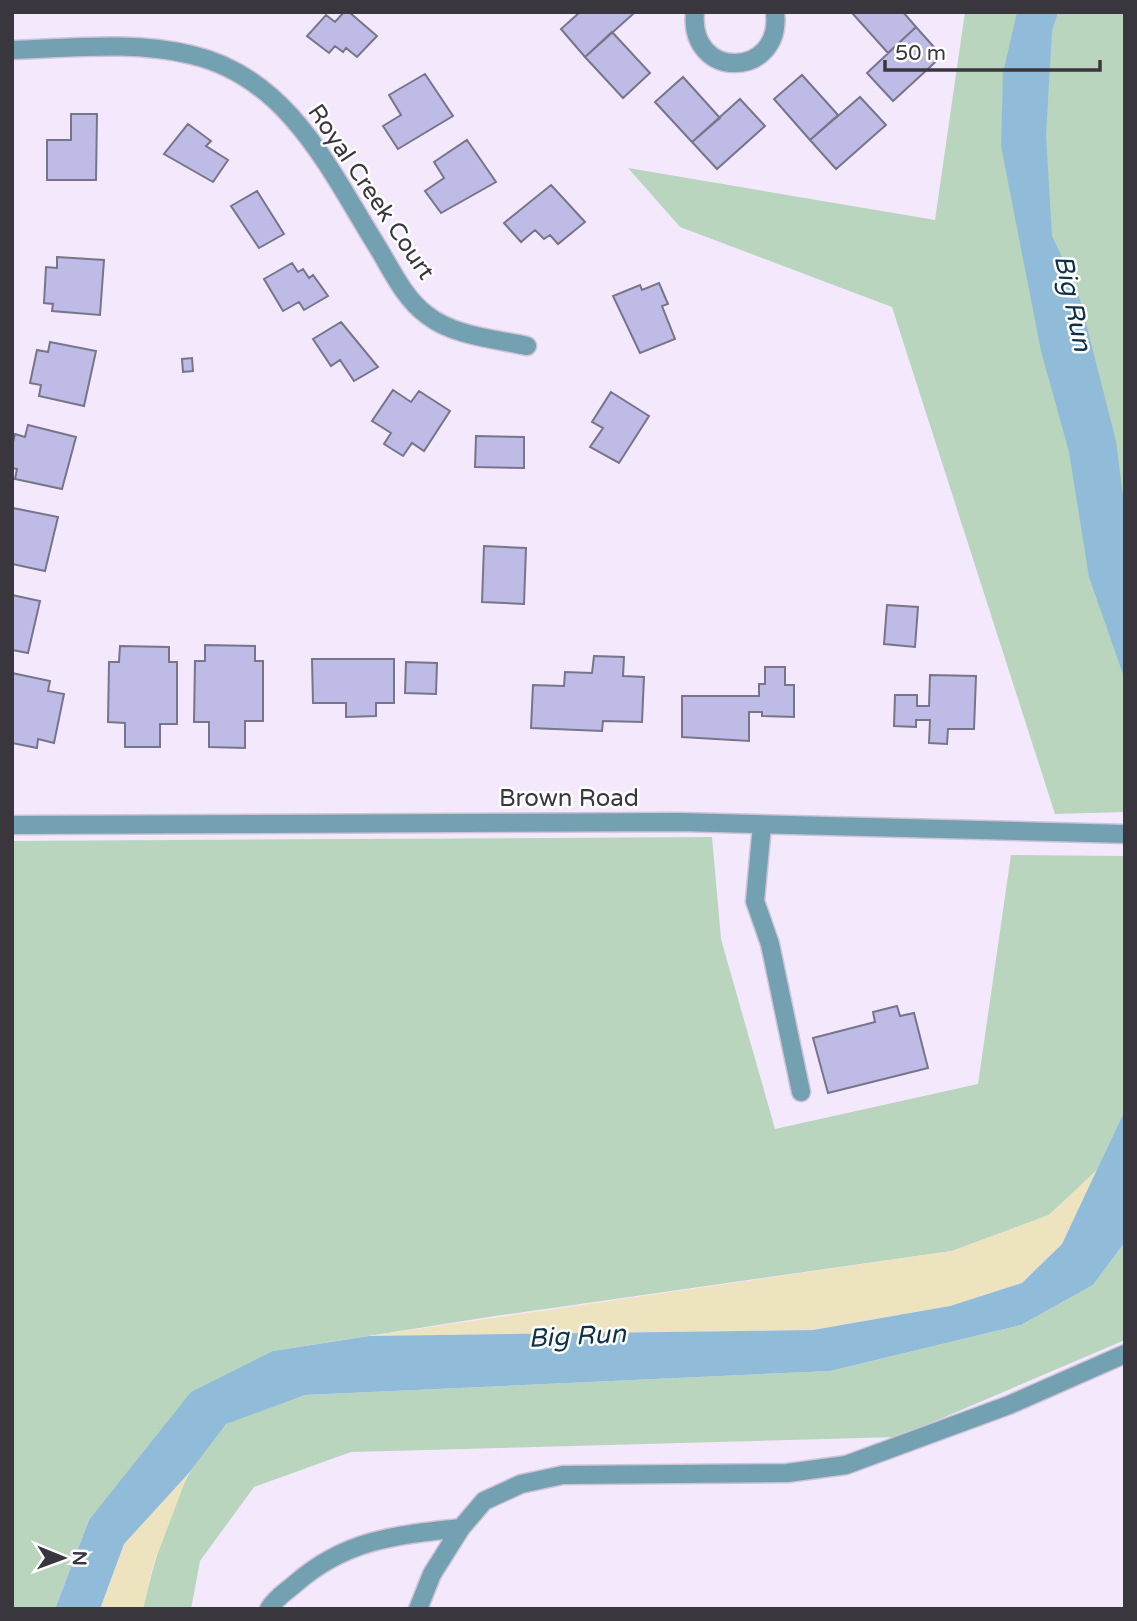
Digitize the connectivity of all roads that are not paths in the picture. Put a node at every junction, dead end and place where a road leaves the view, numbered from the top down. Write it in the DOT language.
graph roads {
  1 [pos="695,12"];
  2 [pos="775,12"];
  3 [pos="12,50"];
  4 [pos="527,346"];
  5 [pos="12,825"];
  6 [pos="762,825"];
  7 [pos="1125,834"];
  8 [pos="801,1092"];
  9 [pos="1125,1354"];
  10 [pos="461,1528"];
  11 [pos="269,1609"];
  12 [pos="418,1609"];
  1 -- 2 [label="street"];
  3 -- 4 [label="street, Royal Creek Court"];
  5 -- 6 [label="street, Brown Road"];
  6 -- 7 [label="street, Brown Road"];
  6 -- 8 [label="street"];
  9 -- 10 [label="street"];
  10 -- 11 [label="street"];
  10 -- 12 [label="street"];
}
